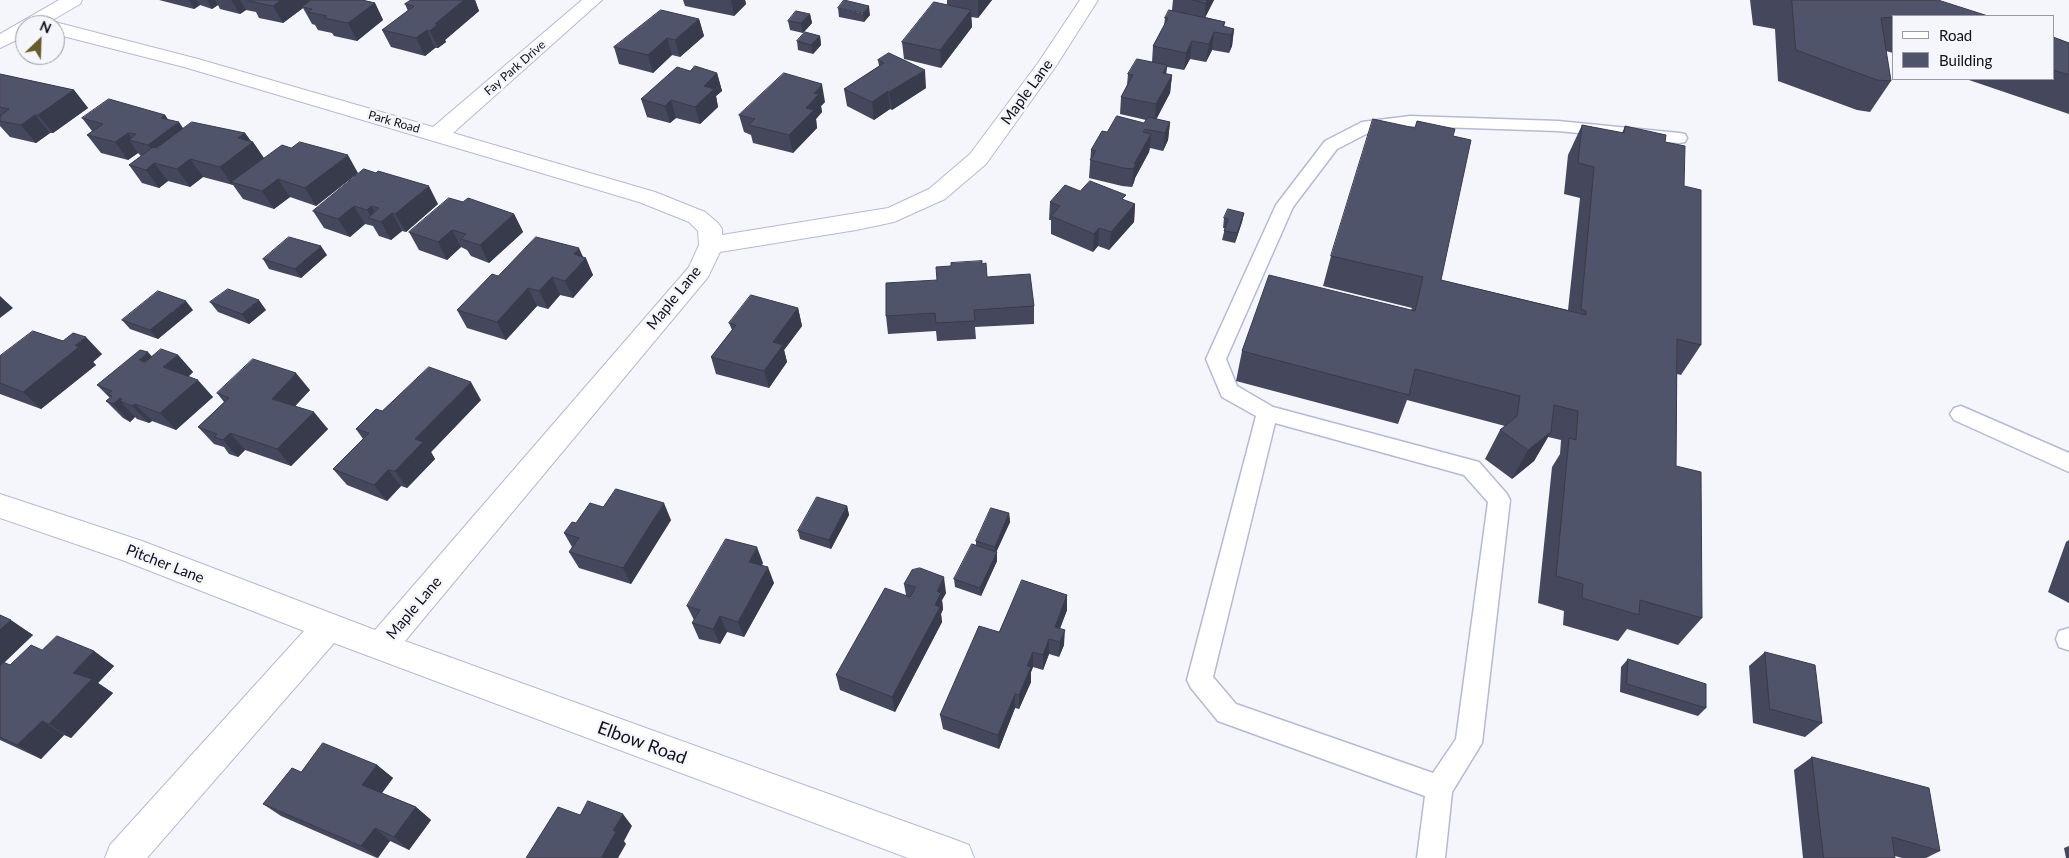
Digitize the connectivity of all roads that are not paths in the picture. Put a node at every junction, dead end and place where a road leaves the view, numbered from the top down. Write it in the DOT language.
graph roads {
  1 [pos="73,0"];
  2 [pos="593,0"];
  3 [pos="1089,0"];
  4 [pos="53,15"];
  5 [pos="65,33"];
  6 [pos="15,36"];
  7 [pos="0,42"];
  8 [pos="437,135"];
  9 [pos="1679,138"];
  10 [pos="711,245"];
  11 [pos="1267,413"];
  12 [pos="1961,414"];
  13 [pos="2069,463"];
  14 [pos="0,506"];
  15 [pos="328,627"];
  16 [pos="381,647"];
  17 [pos="1439,788"];
  18 [pos="123,858"];
  19 [pos="956,858"];
  20 [pos="1432,858"];
  1 -- 4 [label="street"];
  2 -- 8 [label="street, Fay Park Drive"];
  3 -- 10 [label="street, Maple Lane"];
  5 -- 8 [label="street, Park Road"];
  6 -- 7 [label="street"];
  8 -- 10 [label="street, Park Road"];
  9 -- 11 [label="lane"];
  10 -- 16 [label="street, Maple Lane"];
  11 -- 17 [label="lane"];
  11 -- 17 [label="lane"];
  12 -- 13 [label="lane"];
  14 -- 15 [label="street, Pitcher Lane"];
  15 -- 16 [label="street, Elbow Road"];
  15 -- 18 [label="street"];
  16 -- 19 [label="street, Elbow Road"];
  17 -- 20 [label="lane"];
}
